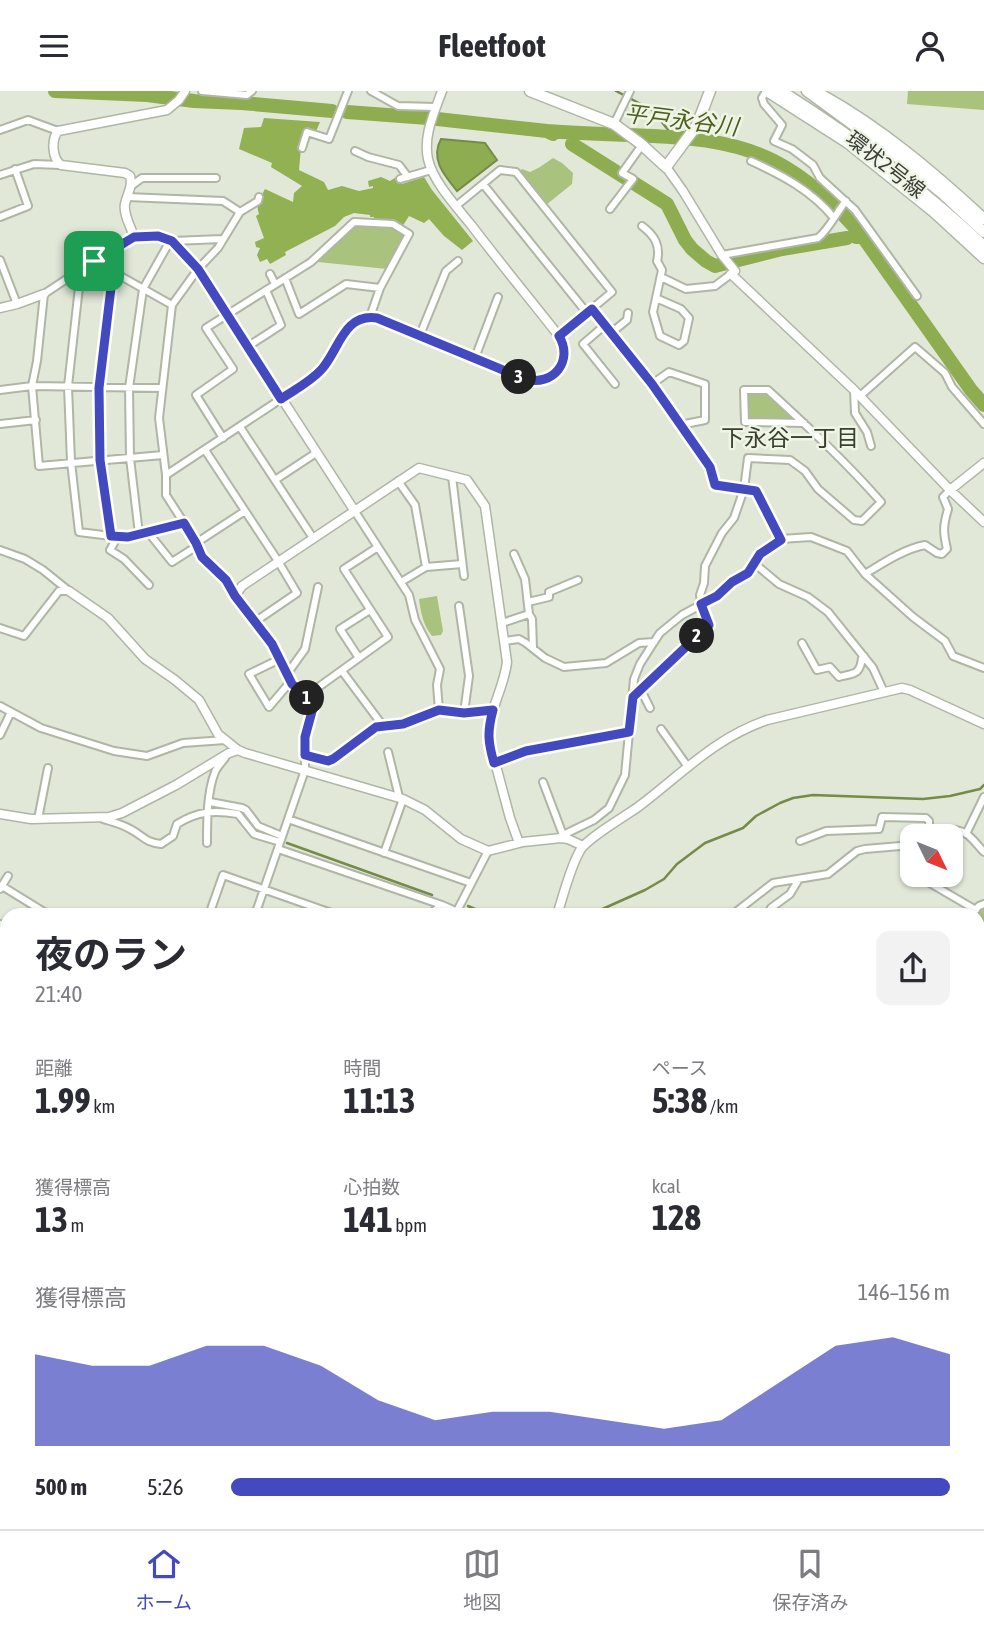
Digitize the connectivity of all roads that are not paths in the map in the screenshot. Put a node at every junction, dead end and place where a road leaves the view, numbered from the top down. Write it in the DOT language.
graph roads {
  1 [pos="202,91"];
  2 [pos="252,91"];
  3 [pos="348,91"];
  4 [pos="372,91"];
  5 [pos="442,91"];
  6 [pos="530,91"];
  7 [pos="630,91"];
  8 [pos="710,91"];
  9 [pos="766,91"];
  10 [pos="781,91"];
  11 [pos="809,91"];
  12 [pos="184,92"];
  13 [pos="435,110"];
  14 [pos="614,124"];
  15 [pos="0,130"];
  16 [pos="58,131"];
  17 [pos="641,144"];
  18 [pos="302,148"];
  19 [pos="355,151"];
  20 [pos="751,161"];
  21 [pos="61,165"];
  22 [pos="667,167"];
  23 [pos="15,169"];
  24 [pos="431,170"];
  25 [pos="0,175"];
  26 [pos="216,178"];
  27 [pos="483,184"];
  28 [pos="131,186"];
  29 [pos="127,197"];
  30 [pos="259,197"];
  31 [pos="846,201"];
  32 [pos="456,206"];
  33 [pos="610,209"];
  34 [pos="240,212"];
  35 [pos="0,217"];
  36 [pos="834,217"];
  37 [pos="984,219"];
  38 [pos="642,226"];
  39 [pos="984,232"];
  40 [pos="134,237"];
  41 [pos="222,239"];
  42 [pos="171,241"];
  43 [pos="984,246"];
  44 [pos="723,256"];
  45 [pos="984,258"];
  46 [pos="0,261"];
  47 [pos="94,261"];
  48 [pos="458,261"];
  49 [pos="82,269"];
  50 [pos="198,269"];
  51 [pos="731,270"];
  52 [pos="113,271"];
  53 [pos="270,274"];
  54 [pos="661,277"];
  55 [pos="285,278"];
  56 [pos="275,284"];
  57 [pos="380,288"];
  58 [pos="143,289"];
  59 [pos="266,290"];
  60 [pos="44,294"];
  61 [pos="917,296"];
  62 [pos="498,297"];
  63 [pos="656,298"];
  64 [pos="17,305"];
  65 [pos="172,305"];
  66 [pos="0,308"];
  67 [pos="590,311"];
  68 [pos="628,313"];
  69 [pos="227,314"];
  70 [pos="370,317"];
  71 [pos="605,325"];
  72 [pos="611,333"];
  73 [pos="420,335"];
  74 [pos="559,336"];
  75 [pos="247,347"];
  76 [pos="475,358"];
  77 [pos="615,384"];
  78 [pos="652,384"];
  79 [pos="32,386"];
  80 [pos="68,387"];
  81 [pos="99,388"];
  82 [pos="129,388"];
  83 [pos="162,388"];
  84 [pos="0,390"];
  85 [pos="857,393"];
  86 [pos="281,399"];
  87 [pos="36,420"];
  88 [pos="804,423"];
  89 [pos="0,424"];
  90 [pos="984,424"];
  91 [pos="680,425"];
  92 [pos="240,426"];
  93 [pos="223,437"];
  94 [pos="871,446"];
  95 [pos="205,450"];
  96 [pos="316,453"];
  97 [pos="163,455"];
  98 [pos="130,458"];
  99 [pos="100,460"];
  100 [pos="71,462"];
  101 [pos="984,463"];
  102 [pos="166,475"];
  103 [pos="452,476"];
  104 [pos="275,480"];
  105 [pos="398,481"];
  106 [pos="744,489"];
  107 [pos="950,490"];
  108 [pos="354,510"];
  109 [pos="245,511"];
  110 [pos="984,522"];
  111 [pos="184,523"];
  112 [pos="148,531"];
  113 [pos="139,534"];
  114 [pos="114,536"];
  115 [pos="313,538"];
  116 [pos="781,540"];
  117 [pos="197,545"];
  118 [pos="378,547"];
  119 [pos="0,550"];
  120 [pos="514,554"];
  121 [pos="278,561"];
  122 [pos="754,563"];
  123 [pos="462,564"];
  124 [pos="426,567"];
  125 [pos="865,574"];
  126 [pos="464,576"];
  127 [pos="578,580"];
  128 [pos="401,582"];
  129 [pos="149,585"];
  130 [pos="318,587"];
  131 [pos="69,591"];
  132 [pos="235,596"];
  133 [pos="528,602"];
  134 [pos="701,604"];
  135 [pos="459,606"];
  136 [pos="370,610"];
  137 [pos="529,614"];
  138 [pos="256,621"];
  139 [pos="502,623"];
  140 [pos="0,628"];
  141 [pos="504,641"];
  142 [pos="653,642"];
  143 [pos="802,643"];
  144 [pos="533,648"];
  145 [pos="864,656"];
  146 [pos="359,658"];
  147 [pos="280,659"];
  148 [pos="984,668"];
  149 [pos="342,671"];
  150 [pos="287,674"];
  151 [pos="290,681"];
  152 [pos="320,686"];
  153 [pos="641,690"];
  154 [pos="884,692"];
  155 [pos="633,697"];
  156 [pos="0,706"];
  157 [pos="650,708"];
  158 [pos="439,710"];
  159 [pos="493,710"];
  160 [pos="10,712"];
  161 [pos="464,713"];
  162 [pos="984,724"];
  163 [pos="383,726"];
  164 [pos="661,729"];
  165 [pos="629,732"];
  166 [pos="0,735"];
  167 [pos="225,740"];
  168 [pos="238,750"];
  169 [pos="388,752"];
  170 [pos="229,753"];
  171 [pos="305,755"];
  172 [pos="494,763"];
  173 [pos="688,767"];
  174 [pos="48,768"];
  175 [pos="305,770"];
  176 [pos="543,782"];
  177 [pos="984,797"];
  178 [pos="401,798"];
  179 [pos="210,803"];
  180 [pos="240,811"];
  181 [pos="208,812"];
  182 [pos="0,814"];
  183 [pos="95,818"];
  184 [pos="38,819"];
  185 [pos="288,819"];
  186 [pos="929,824"];
  187 [pos="258,826"];
  188 [pos="963,833"];
  189 [pos="254,834"];
  190 [pos="966,834"];
  191 [pos="562,837"];
  192 [pos="800,841"];
  193 [pos="207,842"];
  194 [pos="280,842"];
  195 [pos="519,843"];
  196 [pos="583,846"];
  197 [pos="900,846"];
  198 [pos="488,851"];
  199 [pos="984,852"];
  200 [pos="384,853"];
  201 [pos="8,876"];
  202 [pos="799,879"];
  203 [pos="471,883"];
  204 [pos="937,887"];
  205 [pos="1,888"];
  206 [pos="264,890"];
  207 [pos="442,905"];
  208 [pos="37,908"];
  209 [pos="211,908"];
  210 [pos="258,908"];
  211 [pos="317,908"];
  212 [pos="438,908"];
  213 [pos="450,908"];
  214 [pos="458,908"];
  215 [pos="559,908"];
  216 [pos="741,908"];
  217 [pos="771,908"];
  218 [pos="967,908"];
  1 -- 2 [label="street"];
  3 -- 18 [label="street"];
  4 -- 13 [label="street"];
  5 -- 13 [label="street"];
  6 -- 14 [label="main road"];
  7 -- 14 [label="street"];
  8 -- 22 [label="main road"];
  9 -- 31 [label="street"];
  9 -- 45 [label="main road"];
  10 -- 43 [label="main road, 環状2号線"];
  11 -- 37 [label="main road"];
  11 -- 39 [label="main road, 環状2号線"];
  12 -- 16 [label="street"];
  13 -- 24 [label="street"];
  14 -- 17 [label="main road"];
  15 -- 16 [label="street"];
  16 -- 21 [label="street"];
  17 -- 22 [label="main road"];
  17 -- 33 [label="street"];
  19 -- 24 [label="street"];
  20 -- 36 [label="street"];
  21 -- 23 [label="street"];
  21 -- 28 [label="street"];
  22 -- 44 [label="street"];
  23 -- 25 [label="street"];
  23 -- 35 [label="street"];
  24 -- 32 [label="street"];
  26 -- 28 [label="street"];
  27 -- 32 [label="street"];
  27 -- 67 [label="street"];
  27 -- 67 [label="street"];
  28 -- 29 [label="street"];
  29 -- 34 [label="street"];
  29 -- 40 [label="street"];
  30 -- 34 [label="street"];
  31 -- 36 [label="street"];
  31 -- 61 [label="street"];
  32 -- 74 [label="street"];
  34 -- 41 [label="street"];
  36 -- 44 [label="street"];
  38 -- 54 [label="street"];
  40 -- 42 [label="street"];
  40 -- 47 [label="street"];
  41 -- 42 [label="street"];
  41 -- 50 [label="street"];
  42 -- 50 [label="street"];
  42 -- 58 [label="street"];
  44 -- 51 [label="street"];
  46 -- 64 [label="street"];
  47 -- 49 [label="street"];
  47 -- 52 [label="street"];
  48 -- 73 [label="street"];
  49 -- 60 [label="street"];
  49 -- 80 [label="street"];
  50 -- 65 [label="street"];
  50 -- 69 [label="street"];
  51 -- 54 [label="street"];
  51 -- 85 [label="street"];
  52 -- 58 [label="street"];
  52 -- 81 [label="street"];
  53 -- 56 [label="street"];
  54 -- 63 [label="street"];
  55 -- 56 [label="street"];
  55 -- 57 [label="street"];
  55 -- 57 [label="street"];
  56 -- 59 [label="street"];
  57 -- 70 [label="street"];
  58 -- 65 [label="street"];
  58 -- 82 [label="street"];
  59 -- 69 [label="street"];
  59 -- 75 [label="street"];
  60 -- 64 [label="street"];
  60 -- 79 [label="street"];
  62 -- 76 [label="street"];
  63 -- 63 [label="street"];
  64 -- 66 [label="street"];
  65 -- 83 [label="street"];
  67 -- 71 [label="street"];
  67 -- 74 [label="street"];
  68 -- 72 [label="street"];
  69 -- 75 [label="street"];
  69 -- 93 [label="street"];
  70 -- 73 [label="street"];
  70 -- 86 [label="street"];
  71 -- 72 [label="street"];
  71 -- 77 [label="street"];
  72 -- 78 [label="street"];
  73 -- 76 [label="street"];
  74 -- 76 [label="street"];
  75 -- 86 [label="street"];
  78 -- 91 [label="street"];
  78 -- 91 [label="street"];
  79 -- 80 [label="street"];
  79 -- 84 [label="street"];
  79 -- 87 [label="street"];
  80 -- 81 [label="street"];
  80 -- 100 [label="street"];
  81 -- 82 [label="street"];
  81 -- 99 [label="street"];
  82 -- 83 [label="street"];
  82 -- 98 [label="street"];
  83 -- 97 [label="street"];
  85 -- 90 [label="street"];
  85 -- 94 [label="street"];
  85 -- 107 [label="street"];
  86 -- 92 [label="street"];
  86 -- 96 [label="street"];
  87 -- 89 [label="street"];
  87 -- 100 [label="street"];
  88 -- 88 [label="street"];
  88 -- 106 [label="street"];
  91 -- 106 [label="street"];
  92 -- 93 [label="street"];
  92 -- 104 [label="street"];
  93 -- 95 [label="street"];
  95 -- 102 [label="street"];
  95 -- 109 [label="street"];
  96 -- 104 [label="street"];
  96 -- 108 [label="street"];
  97 -- 98 [label="street"];
  97 -- 102 [label="street"];
  98 -- 99 [label="street"];
  98 -- 113 [label="street"];
  99 -- 100 [label="street"];
  99 -- 114 [label="street"];
  100 -- 114 [label="street"];
  101 -- 107 [label="street"];
  102 -- 111 [label="street"];
  103 -- 105 [label="street"];
  103 -- 123 [label="street"];
  103 -- 139 [label="street"];
  104 -- 115 [label="street"];
  105 -- 108 [label="street"];
  105 -- 124 [label="street"];
  106 -- 116 [label="street"];
  106 -- 134 [label="street"];
  107 -- 110 [label="street"];
  107 -- 125 [label="street"];
  108 -- 115 [label="street"];
  108 -- 118 [label="street"];
  109 -- 117 [label="street"];
  109 -- 121 [label="street"];
  111 -- 112 [label="street"];
  111 -- 117 [label="street"];
  112 -- 113 [label="street"];
  112 -- 117 [label="street"];
  113 -- 114 [label="street"];
  114 -- 129 [label="street"];
  115 -- 121 [label="street"];
  116 -- 122 [label="street"];
  116 -- 125 [label="street"];
  117 -- 132 [label="street"];
  118 -- 128 [label="street"];
  118 -- 136 [label="street"];
  119 -- 131 [label="street"];
  120 -- 133 [label="street"];
  121 -- 132 [label="street"];
  121 -- 138 [label="street"];
  122 -- 134 [label="street"];
  122 -- 145 [label="street"];
  123 -- 124 [label="street"];
  123 -- 126 [label="street"];
  124 -- 128 [label="street"];
  125 -- 148 [label="street"];
  127 -- 133 [label="street"];
  128 -- 158 [label="street"];
  130 -- 150 [label="street"];
  131 -- 140 [label="street"];
  131 -- 167 [label="street"];
  132 -- 138 [label="street"];
  133 -- 137 [label="street"];
  134 -- 142 [label="street"];
  134 -- 153 [label="street"];
  135 -- 161 [label="street"];
  136 -- 146 [label="street"];
  136 -- 146 [label="street"];
  137 -- 139 [label="street"];
  137 -- 144 [label="street"];
  138 -- 147 [label="street"];
  139 -- 141 [label="street"];
  141 -- 144 [label="street"];
  141 -- 159 [label="street"];
  142 -- 144 [label="street"];
  142 -- 155 [label="street"];
  143 -- 145 [label="street"];
  145 -- 154 [label="street"];
  146 -- 149 [label="street"];
  147 -- 150 [label="street"];
  147 -- 151 [label="street"];
  149 -- 152 [label="street"];
  149 -- 163 [label="street"];
  150 -- 151 [label="street"];
  151 -- 171 [label="street"];
  153 -- 155 [label="street"];
  153 -- 157 [label="street"];
  154 -- 162 [label="street"];
  154 -- 173 [label="street"];
  155 -- 165 [label="street"];
  156 -- 160 [label="street"];
  158 -- 161 [label="street"];
  158 -- 163 [label="street"];
  159 -- 161 [label="street"];
  159 -- 172 [label="street"];
  160 -- 166 [label="street"];
  160 -- 167 [label="street"];
  163 -- 171 [label="street"];
  164 -- 173 [label="street"];
  165 -- 172 [label="street"];
  165 -- 191 [label="street"];
  167 -- 168 [label="street"];
  168 -- 170 [label="street"];
  168 -- 175 [label="street"];
  169 -- 178 [label="street"];
  170 -- 179 [label="street"];
  170 -- 183 [label="street"];
  171 -- 175 [label="street"];
  172 -- 195 [label="street"];
  173 -- 196 [label="street"];
  174 -- 184 [label="street"];
  175 -- 178 [label="street"];
  175 -- 185 [label="street"];
  176 -- 191 [label="street"];
  177 -- 190 [label="street"];
  178 -- 198 [label="street"];
  178 -- 200 [label="street"];
  179 -- 180 [label="street"];
  179 -- 181 [label="street"];
  180 -- 181 [label="street"];
  180 -- 187 [label="street"];
  180 -- 189 [label="street"];
  181 -- 183 [label="street"];
  181 -- 193 [label="street"];
  182 -- 184 [label="street"];
  183 -- 184 [label="street"];
  185 -- 194 [label="street"];
  185 -- 200 [label="street"];
  186 -- 192 [label="street"];
  187 -- 189 [label="street"];
  187 -- 194 [label="street"];
  188 -- 190 [label="street"];
  189 -- 194 [label="street"];
  190 -- 199 [label="street"];
  191 -- 195 [label="street"];
  191 -- 196 [label="street"];
  194 -- 206 [label="street"];
  194 -- 207 [label="street"];
  195 -- 198 [label="street"];
  196 -- 215 [label="street"];
  197 -- 202 [label="street"];
  198 -- 203 [label="street"];
  200 -- 203 [label="street"];
  201 -- 205 [label="street"];
  202 -- 216 [label="street"];
  202 -- 217 [label="street"];
  203 -- 214 [label="street"];
  204 -- 218 [label="street"];
  205 -- 208 [label="street"];
  206 -- 209 [label="street"];
  206 -- 210 [label="street"];
  206 -- 211 [label="street"];
  207 -- 212 [label="street"];
  207 -- 213 [label="street"];
}
